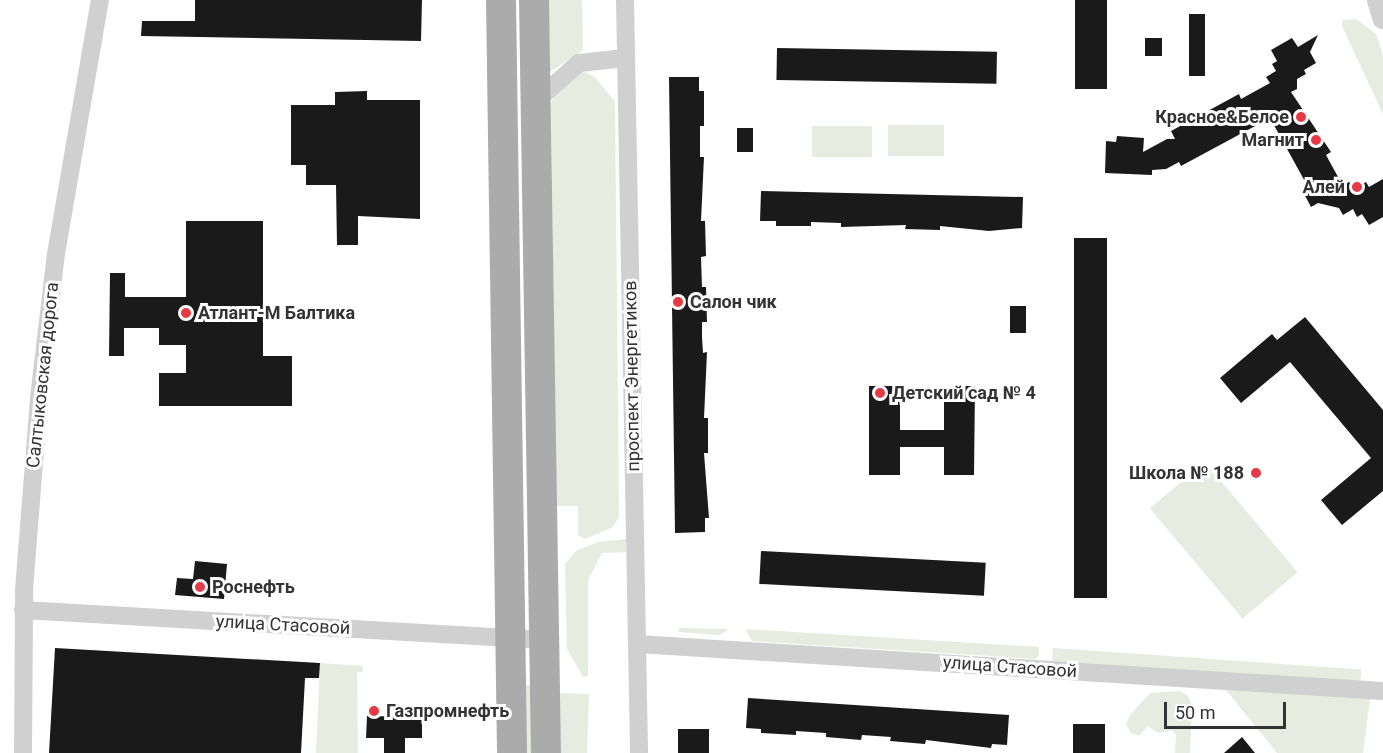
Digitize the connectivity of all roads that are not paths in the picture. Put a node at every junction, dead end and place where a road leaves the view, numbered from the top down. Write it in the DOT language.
graph roads {
  1 [pos="100,0"];
  2 [pos="501,0"];
  3 [pos="534,0"];
  4 [pos="625,0"];
  5 [pos="1378,0"];
  6 [pos="1383,18"];
  7 [pos="626,58"];
  8 [pos="535,102"];
  9 [pos="23,610"];
  10 [pos="511,640"];
  11 [pos="544,640"];
  12 [pos="638,644"];
  13 [pos="1383,691"];
  14 [pos="23,753"];
  15 [pos="512,753"];
  16 [pos="546,753"];
  17 [pos="639,753"];
  1 -- 9 [label="street, Салтыковская дорога"];
  2 -- 10 [label="main road"];
  3 -- 8 [label="main road"];
  4 -- 7 [label="street, проспект Энергетиков"];
  5 -- 6 [label="street"];
  7 -- 8 [label="street"];
  7 -- 12 [label="street, проспект Энергетиков"];
  8 -- 11 [label="main road"];
  9 -- 10 [label="street, улица Стасовой"];
  9 -- 14 [label="street, Салтыковская дорога"];
  10 -- 11 [label="street, улица Стасовой"];
  10 -- 15 [label="main road"];
  11 -- 16 [label="main road"];
  12 -- 13 [label="street, улица Стасовой"];
  12 -- 17 [label="street, проспект Энергетиков"];
}
